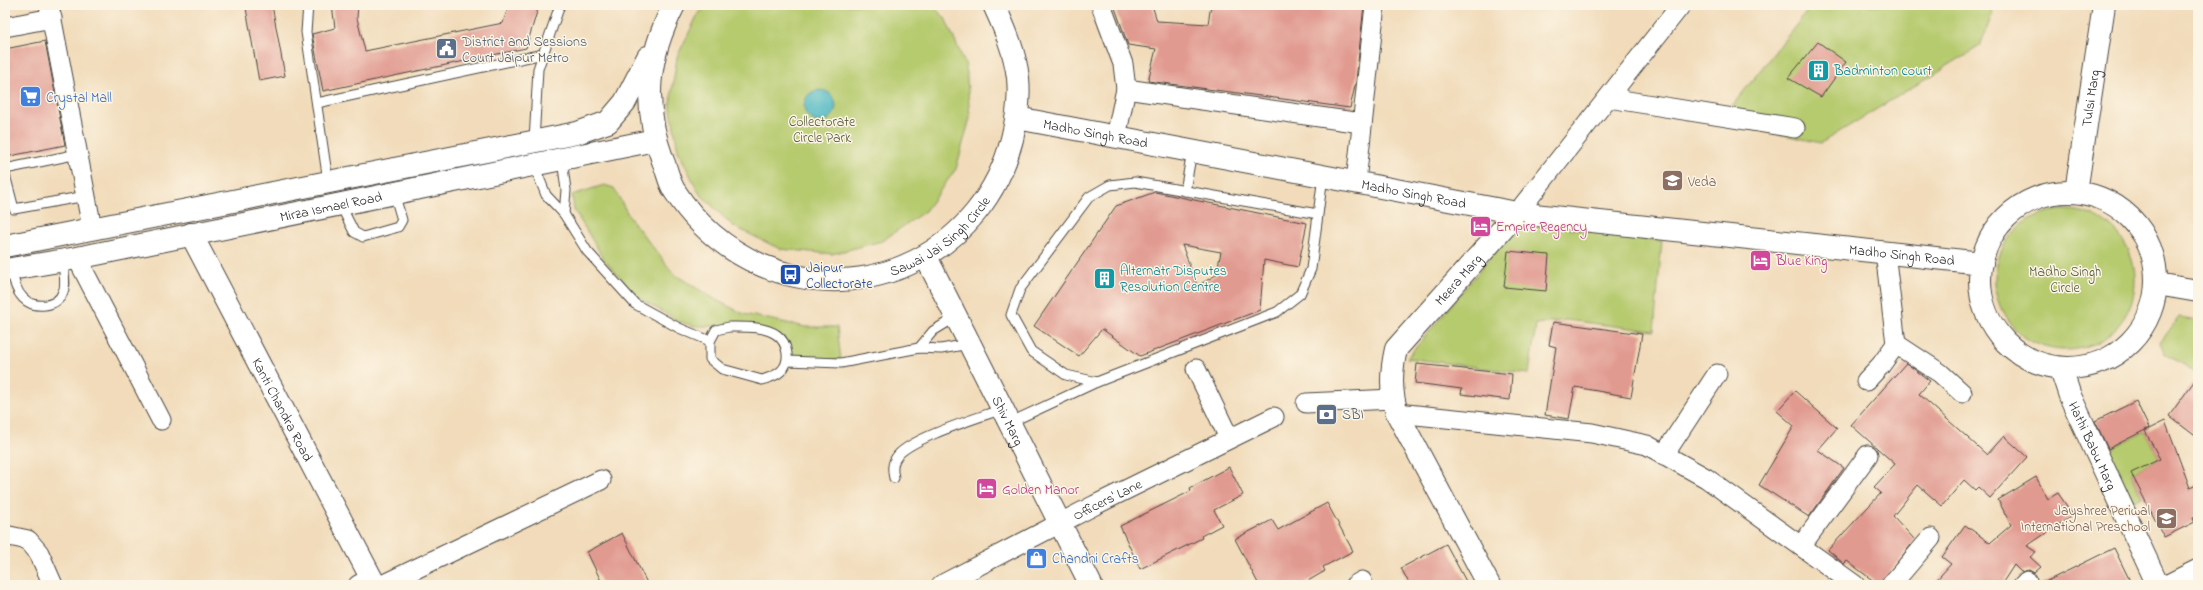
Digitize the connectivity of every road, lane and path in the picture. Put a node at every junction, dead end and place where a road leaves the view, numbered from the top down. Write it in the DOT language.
graph roads {
  1 [pos="308,5"];
  2 [pos="560,5"];
  3 [pos="674,5"];
  4 [pos="994,5"];
  5 [pos="1101,5"];
  6 [pos="1375,5"];
  7 [pos="1681,5"];
  8 [pos="2104,5"];
  9 [pos="51,12"];
  10 [pos="5,27"];
  11 [pos="660,31"];
  12 [pos="543,54"];
  13 [pos="1126,89"];
  14 [pos="1609,98"];
  15 [pos="317,103"];
  16 [pos="1017,118"];
  17 [pos="1361,124"];
  18 [pos="1794,128"];
  19 [pos="1116,137"];
  20 [pos="655,140"];
  21 [pos="534,142"];
  22 [pos="1192,151"];
  23 [pos="78,154"];
  24 [pos="562,159"];
  25 [pos="534,165"];
  26 [pos="5,169"];
  27 [pos="5,175"];
  28 [pos="1323,176"];
  29 [pos="328,181"];
  30 [pos="1356,182"];
  31 [pos="1185,191"];
  32 [pos="2076,192"];
  33 [pos="393,193"];
  34 [pos="86,196"];
  35 [pos="340,204"];
  36 [pos="1517,213"];
  37 [pos="564,214"];
  38 [pos="1318,214"];
  39 [pos="92,228"];
  40 [pos="191,234"];
  41 [pos="5,246"];
  42 [pos="1884,252"];
  43 [pos="926,256"];
  44 [pos="70,260"];
  45 [pos="1982,263"];
  46 [pos="8,269"];
  47 [pos="2157,284"];
  48 [pos="2198,291"];
  49 [pos="956,317"];
  50 [pos="710,341"];
  51 [pos="970,344"];
  52 [pos="1896,344"];
  53 [pos="919,348"];
  54 [pos="787,361"];
  55 [pos="1196,369"];
  56 [pos="2061,369"];
  57 [pos="1717,374"];
  58 [pos="1866,381"];
  59 [pos="1097,382"];
  60 [pos="1962,392"];
  61 [pos="1306,403"];
  62 [pos="1395,406"];
  63 [pos="1006,416"];
  64 [pos="1274,417"];
  65 [pos="161,420"];
  66 [pos="1229,438"];
  67 [pos="1664,454"];
  68 [pos="1868,455"];
  69 [pos="894,478"];
  70 [pos="601,480"];
  71 [pos="1060,523"];
  72 [pos="5,535"];
  73 [pos="1931,538"];
  74 [pos="1801,546"];
  75 [pos="2198,569"];
  76 [pos="371,583"];
  77 [pos="53,585"];
  78 [pos="941,585"];
  79 [pos="1091,585"];
  80 [pos="1489,585"];
  81 [pos="1855,585"];
  82 [pos="1891,585"];
  83 [pos="2158,585"];
  84 [pos="2166,585"];
  1 -- 15 [label="lane"];
  2 -- 12 [label="lane"];
  3 -- 11 [label="street, Sawai Jai Singh Circle"];
  4 -- 16 [label="street, Sawai Jai Singh Circle"];
  5 -- 13 [label="street"];
  6 -- 17 [label="street"];
  7 -- 14 [label="street, Meera Marg"];
  8 -- 32 [label="street, Tulsi Marg"];
  9 -- 10 [label="street"];
  9 -- 23 [label="street"];
  11 -- 20 [label="street, Sawai Jai Singh Circle"];
  11 -- 21 [label="street"];
  12 -- 15 [label="lane"];
  12 -- 21 [label="lane"];
  13 -- 17 [label="street"];
  13 -- 19 [label="street"];
  14 -- 18 [label="street"];
  14 -- 36 [label="street, Meera Marg"];
  15 -- 29 [label="lane"];
  16 -- 19 [label="street, Madho Singh Road"];
  16 -- 43 [label="street, Sawai Jai Singh Circle"];
  17 -- 30 [label="street"];
  19 -- 22 [label="street, Madho Singh Road"];
  20 -- 24 [label="street, Mirza Ismael Road"];
  20 -- 43 [label="street, Sawai Jai Singh Circle"];
  21 -- 29 [label="street"];
  22 -- 28 [label="street, Madho Singh Road"];
  22 -- 31 [label="lane"];
  23 -- 26 [label="lane"];
  23 -- 34 [label="street"];
  24 -- 25 [label="street, Mirza Ismael Road"];
  24 -- 37 [label="lane"];
  25 -- 33 [label="street, Mirza Ismael Road"];
  25 -- 37 [label="lane"];
  27 -- 34 [label="lane"];
  28 -- 30 [label="street, Madho Singh Road"];
  28 -- 38 [label="lane"];
  29 -- 39 [label="street"];
  30 -- 36 [label="street, Madho Singh Road"];
  31 -- 38 [label="lane"];
  31 -- 59 [label="lane"];
  32 -- 45 [label="street"];
  32 -- 47 [label="street"];
  33 -- 35 [label="street, Mirza Ismael Road"];
  33 -- 35 [label="lane"];
  34 -- 39 [label="street"];
  35 -- 40 [label="street, Mirza Ismael Road"];
  36 -- 42 [label="street, Madho Singh Road"];
  36 -- 62 [label="street, Meera Marg"];
  37 -- 50 [label="lane"];
  38 -- 59 [label="lane"];
  39 -- 41 [label="street"];
  40 -- 44 [label="street, Mirza Ismael Road"];
  40 -- 76 [label="street, Kanti Chandra Road"];
  42 -- 45 [label="street, Madho Singh Road"];
  42 -- 52 [label="street"];
  43 -- 49 [label="street, Shiv Marg"];
  44 -- 46 [label="street, Mirza Ismael Road"];
  44 -- 46 [label="lane"];
  44 -- 65 [label="street"];
  45 -- 56 [label="street"];
  47 -- 48 [label="street"];
  47 -- 56 [label="street"];
  49 -- 51 [label="street, Shiv Marg"];
  49 -- 53 [label="lane"];
  50 -- 54 [label="lane"];
  50 -- 54 [label="lane"];
  51 -- 53 [label="lane"];
  51 -- 63 [label="street, Shiv Marg"];
  52 -- 58 [label="street"];
  52 -- 60 [label="street"];
  53 -- 54 [label="lane"];
  55 -- 66 [label="street"];
  56 -- 83 [label="street, Hathi Babu Marg"];
  57 -- 67 [label="street"];
  59 -- 63 [label="lane"];
  61 -- 62 [label="street"];
  62 -- 67 [label="street"];
  62 -- 80 [label="street, Meera Marg"];
  63 -- 69 [label="lane"];
  63 -- 71 [label="street, Shiv Marg"];
  64 -- 66 [label="street, Officers' Lane"];
  66 -- 71 [label="street, Officers' Lane"];
  67 -- 74 [label="street"];
  68 -- 74 [label="street"];
  70 -- 76 [label="street"];
  71 -- 78 [label="street, Officers' Lane"];
  71 -- 79 [label="street, Shiv Marg"];
  72 -- 77 [label="street"];
  73 -- 82 [label="street"];
  74 -- 81 [label="street"];
  75 -- 84 [label="street"];
}
